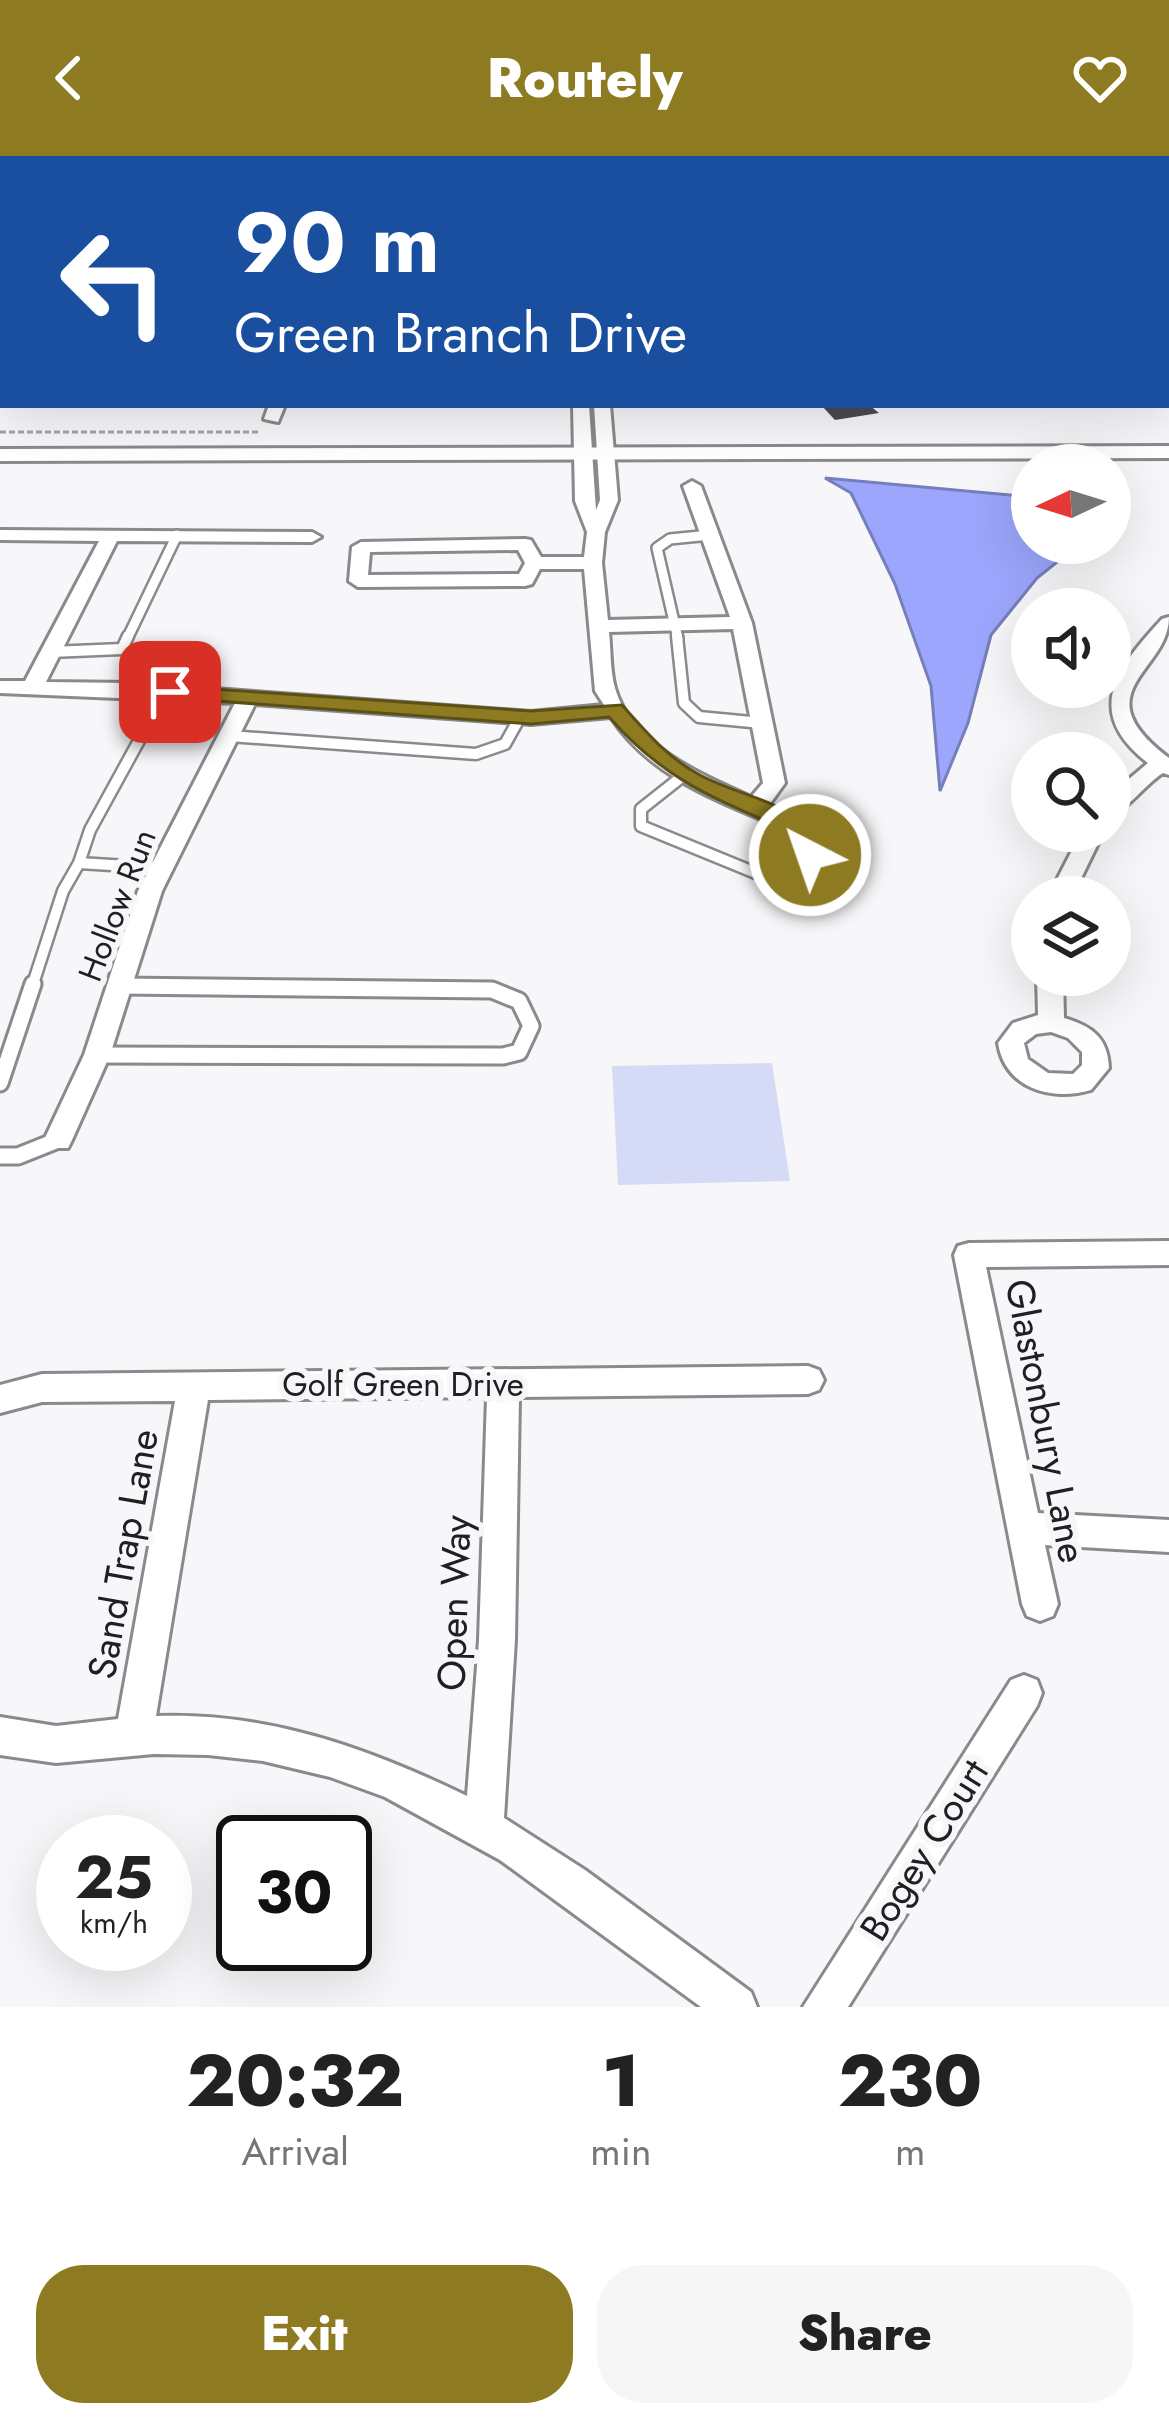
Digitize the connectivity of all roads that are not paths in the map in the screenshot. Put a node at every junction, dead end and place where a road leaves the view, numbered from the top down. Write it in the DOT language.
graph roads {
  1 [pos="581,408"];
  2 [pos="602,408"];
  3 [pos="1,435"];
  4 [pos="1169,439"];
  5 [pos="595,447"];
  6 [pos="1169,452"];
  7 [pos="0,455"];
  8 [pos="692,486"];
  9 [pos="112,534"];
  10 [pos="0,535"];
  11 [pos="177,535"];
  12 [pos="710,535"];
  13 [pos="312,537"];
  14 [pos="593,562"];
  15 [pos="534,563"];
  16 [pos="742,622"];
  17 [pos="1169,623"];
  18 [pos="676,624"];
  19 [pos="600,626"];
  20 [pos="50,652"];
  21 [pos="0,687"];
  22 [pos="32,688"];
  23 [pos="248,698"];
  24 [pos="615,710"];
  25 [pos="520,717"];
  26 [pos="762,723"];
  27 [pos="146,726"];
  28 [pos="230,736"];
  29 [pos="1166,766"];
  30 [pos="684,775"];
  31 [pos="1131,786"];
  32 [pos="754,809"];
  33 [pos="805,862"];
  34 [pos="79,863"];
  35 [pos="160,868"];
  36 [pos="121,986"];
  37 [pos="1050,996"];
  38 [pos="1051,1023"];
  39 [pos="97,1054"];
  40 [pos="0,1083"];
  41 [pos="58,1140"];
  42 [pos="0,1156"];
  43 [pos="1169,1253"];
  44 [pos="808,1380"];
  45 [pos="503,1385"];
  46 [pos="194,1386"];
  47 [pos="0,1399"];
  48 [pos="1025,1528"];
  49 [pos="1169,1536"];
  50 [pos="1040,1604"];
  51 [pos="1024,1693"];
  52 [pos="0,1736"];
  53 [pos="134,1737"];
  54 [pos="484,1824"];
  55 [pos="736,2007"];
  56 [pos="824,2007"];
  1 -- 5 [label="street"];
  2 -- 5 [label="street"];
  3 -- 5 [label="street"];
  4 -- 5 [label="street"];
  5 -- 6 [label="street"];
  5 -- 7 [label="street"];
  5 -- 14 [label="street"];
  8 -- 12 [label="street"];
  9 -- 10 [label="street"];
  9 -- 11 [label="street"];
  9 -- 20 [label="street"];
  11 -- 13 [label="street"];
  11 -- 20 [label="lane"];
  12 -- 16 [label="street"];
  12 -- 18 [label="lane"];
  14 -- 15 [label="street"];
  14 -- 19 [label="street"];
  15 -- 15 [label="street"];
  16 -- 18 [label="street"];
  16 -- 26 [label="street"];
  17 -- 29 [label="street"];
  18 -- 19 [label="street"];
  18 -- 26 [label="lane"];
  19 -- 24 [label="street"];
  20 -- 22 [label="street"];
  21 -- 22 [label="street"];
  22 -- 23 [label="street"];
  23 -- 25 [label="street"];
  23 -- 28 [label="street, Hollow Run"];
  24 -- 25 [label="street"];
  24 -- 30 [label="street"];
  25 -- 28 [label="lane"];
  26 -- 32 [label="street"];
  27 -- 34 [label="lane"];
  28 -- 35 [label="street, Hollow Run"];
  29 -- 31 [label="street"];
  30 -- 32 [label="street"];
  30 -- 33 [label="lane"];
  32 -- 33 [label="street"];
  34 -- 35 [label="lane"];
  34 -- 40 [label="lane"];
  35 -- 36 [label="street, Hollow Run"];
  36 -- 39 [label="street, Hollow Run"];
  36 -- 39 [label="lane"];
  37 -- 38 [label="street"];
  39 -- 41 [label="street, Hollow Run"];
  41 -- 42 [label="lane"];
  43 -- 48 [label="street, Glastonbury Lane"];
  44 -- 45 [label="street, Golf Green Drive"];
  45 -- 46 [label="street, Golf Green Drive"];
  45 -- 54 [label="street, Open Way"];
  46 -- 47 [label="street, Golf Green Drive"];
  46 -- 53 [label="street, Sand Trap Lane"];
  48 -- 49 [label="street"];
  48 -- 50 [label="street, Glastonbury Lane"];
  51 -- 56 [label="street, Bogey Court"];
  52 -- 53 [label="street"];
  53 -- 54 [label="street"];
  54 -- 55 [label="street"];
}
